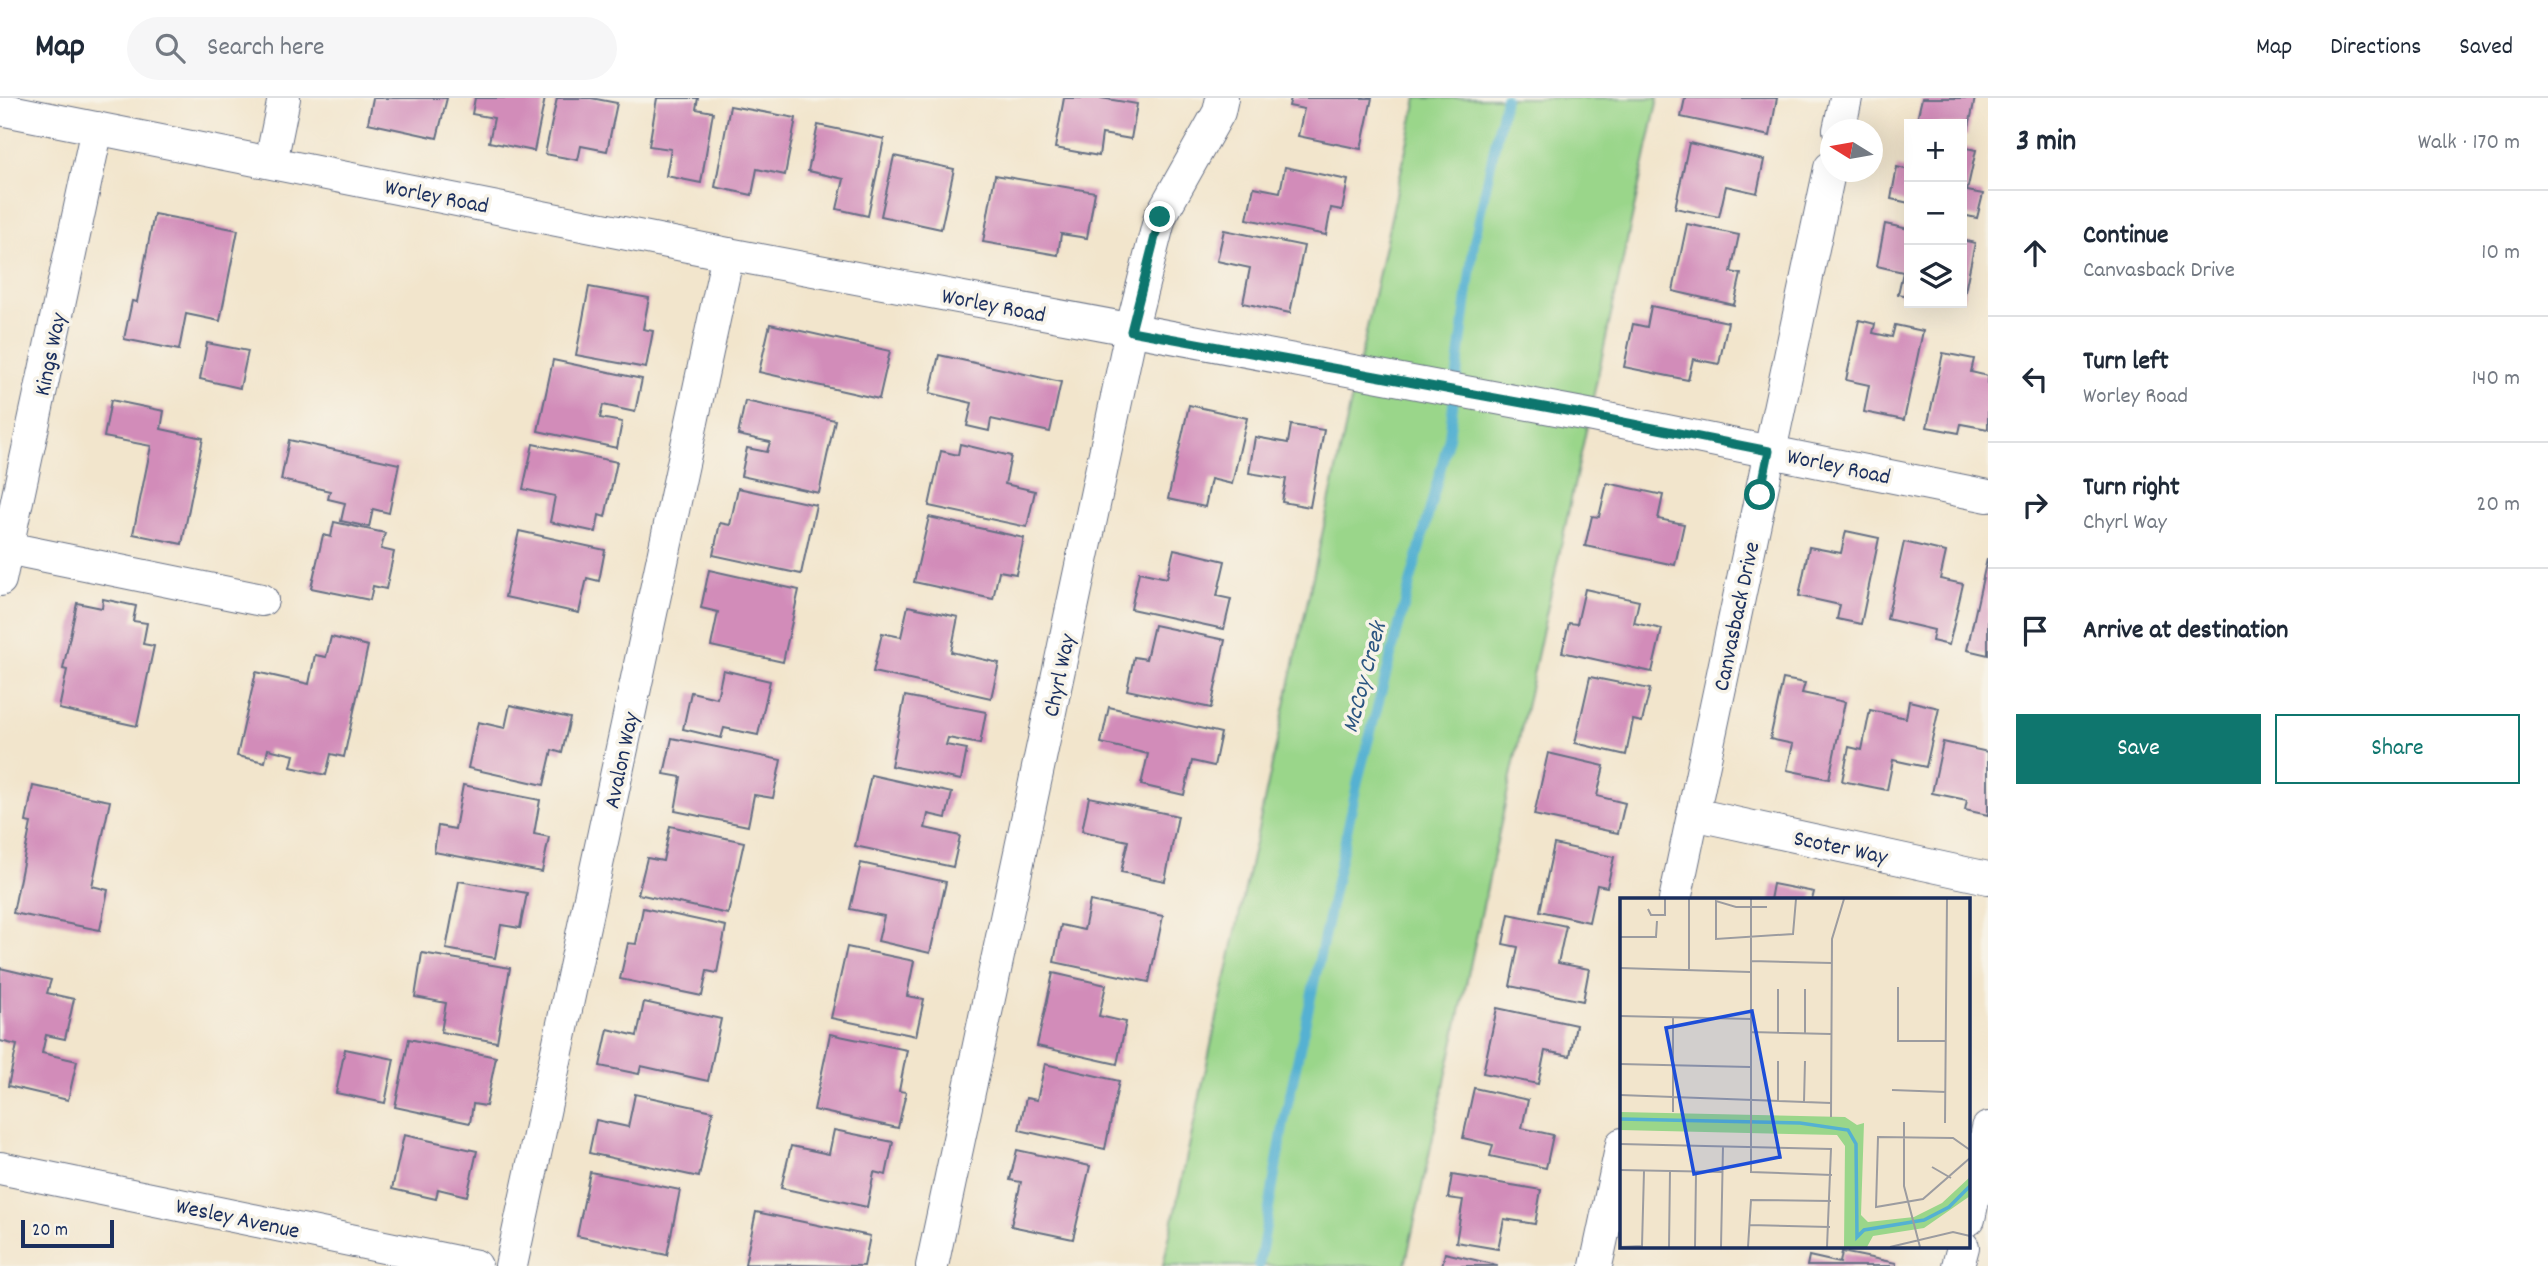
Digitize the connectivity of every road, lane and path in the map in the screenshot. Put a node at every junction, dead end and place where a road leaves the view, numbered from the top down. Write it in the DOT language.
graph roads {
  1 [pos="284,98"];
  2 [pos="1222,98"];
  3 [pos="1846,98"];
  4 [pos="0,109"];
  5 [pos="1841,119"];
  6 [pos="97,128"];
  7 [pos="271,162"];
  8 [pos="1827,182"];
  9 [pos="729,254"];
  10 [pos="1131,331"];
  11 [pos="1769,451"];
  12 [pos="1988,496"];
  13 [pos="7,548"];
  14 [pos="0,580"];
  15 [pos="262,600"];
  16 [pos="1693,814"];
  17 [pos="1988,878"];
  18 [pos="1675,898"];
  19 [pos="1988,1128"];
  20 [pos="1620,1153"];
  21 [pos="0,1168"];
  22 [pos="1970,1214"];
  23 [pos="1970,1231"];
  24 [pos="1988,1235"];
  25 [pos="1963,1248"];
  26 [pos="476,1266"];
  27 [pos="511,1266"];
  28 [pos="933,1266"];
  29 [pos="1596,1266"];
  30 [pos="1958,1266"];
  1 -- 7 [label="street"];
  2 -- 10 [label="street, Chyrl Way"];
  3 -- 5 [label="street"];
  4 -- 6 [label="street, Worley Road"];
  6 -- 7 [label="street, Worley Road"];
  6 -- 13 [label="street, Kings Way"];
  7 -- 9 [label="street, Worley Road"];
  8 -- 11 [label="street, Canvasback Drive"];
  9 -- 10 [label="street, Worley Road"];
  9 -- 27 [label="street, Avalon Way"];
  10 -- 11 [label="street, Worley Road"];
  10 -- 28 [label="street, Chyrl Way"];
  11 -- 12 [label="street, Worley Road"];
  11 -- 16 [label="street, Canvasback Drive"];
  13 -- 14 [label="street, Kings Way"];
  13 -- 15 [label="street"];
  16 -- 17 [label="street, Scoter Way"];
  16 -- 18 [label="street, Canvasback Drive"];
  19 -- 22 [label="street"];
  20 -- 29 [label="street"];
  21 -- 26 [label="street, Wesley Avenue"];
  23 -- 24 [label="street"];
  25 -- 30 [label="street"];
}
